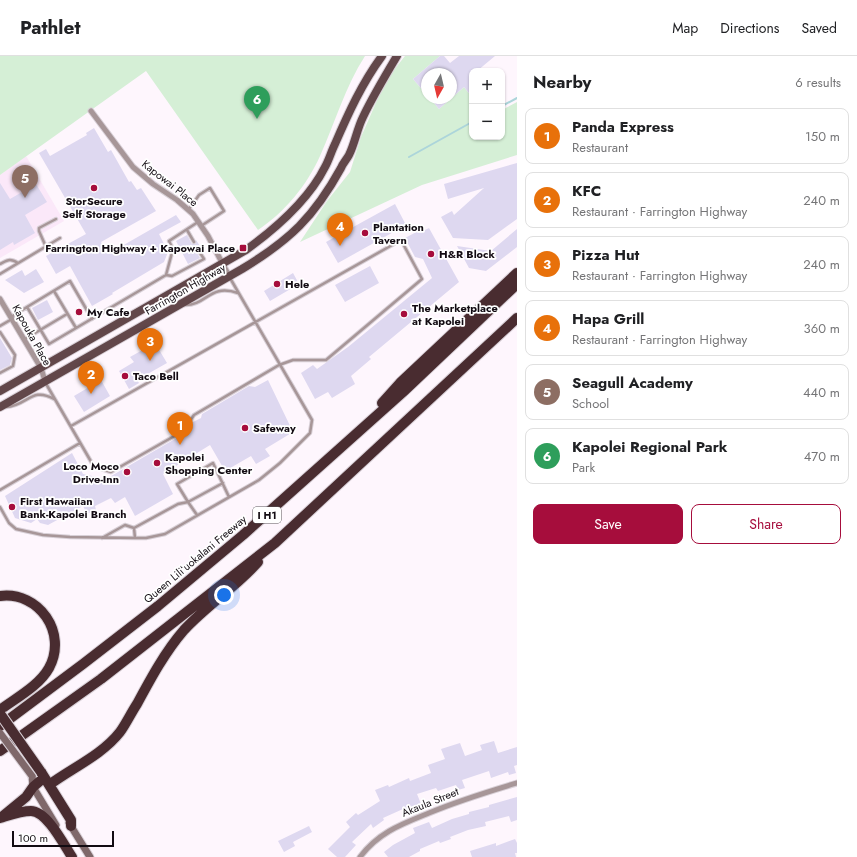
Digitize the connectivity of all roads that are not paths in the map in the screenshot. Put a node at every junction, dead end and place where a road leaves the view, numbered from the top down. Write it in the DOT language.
graph roads {
  1 [pos="382,56"];
  2 [pos="398,56"];
  3 [pos="92,111"];
  4 [pos="189,209"];
  5 [pos="56,218"];
  6 [pos="200,224"];
  7 [pos="187,230"];
  8 [pos="60,238"];
  9 [pos="194,242"];
  10 [pos="46,246"];
  11 [pos="197,248"];
  12 [pos="18,263"];
  13 [pos="222,263"];
  14 [pos="0,264"];
  15 [pos="517,273"];
  16 [pos="0,274"];
  17 [pos="166,275"];
  18 [pos="229,276"];
  19 [pos="517,284"];
  20 [pos="54,291"];
  21 [pos="238,293"];
  22 [pos="0,299"];
  23 [pos="178,305"];
  24 [pos="27,307"];
  25 [pos="67,314"];
  26 [pos="12,318"];
  27 [pos="517,318"];
  28 [pos="92,319"];
  29 [pos="256,322"];
  30 [pos="0,326"];
  31 [pos="517,326"];
  32 [pos="76,328"];
  33 [pos="40,330"];
  34 [pos="0,332"];
  35 [pos="24,339"];
  36 [pos="279,365"];
  37 [pos="41,368"];
  38 [pos="0,373"];
  39 [pos="45,381"];
  40 [pos="0,392"];
  41 [pos="55,400"];
  42 [pos="421,406"];
  43 [pos="0,407"];
  44 [pos="71,426"];
  45 [pos="348,440"];
  46 [pos="80,443"];
  47 [pos="223,484"];
  48 [pos="0,490"];
  49 [pos="228,497"];
  50 [pos="188,502"];
  51 [pos="0,506"];
  52 [pos="197,515"];
  53 [pos="134,528"];
  54 [pos="101,538"];
  55 [pos="135,538"];
  56 [pos="274,543"];
  57 [pos="0,596"];
  58 [pos="0,710"];
  59 [pos="0,713"];
  60 [pos="0,726"];
  61 [pos="0,734"];
  62 [pos="0,752"];
  63 [pos="39,780"];
  64 [pos="517,784"];
  65 [pos="0,818"];
  66 [pos="71,826"];
  67 [pos="72,857"];
  68 [pos="75,857"];
  69 [pos="90,857"];
  70 [pos="360,857"];
  1 -- 13 [label="main road, Farrington Highway"];
  2 -- 18 [label="main road, Farrington Highway"];
  3 -- 4 [label="street, Kapowai Place"];
  4 -- 6 [label="street, Kapowai Place"];
  4 -- 6 [label="lane"];
  5 -- 10 [label="lane"];
  6 -- 7 [label="lane"];
  6 -- 13 [label="street, Kapowai Place"];
  7 -- 9 [label="lane"];
  7 -- 17 [label="lane"];
  8 -- 10 [label="lane"];
  10 -- 12 [label="lane"];
  11 -- 17 [label="lane"];
  12 -- 14 [label="lane"];
  12 -- 16 [label="lane"];
  13 -- 18 [label="street, Kapowai Place"];
  13 -- 37 [label="main road, Farrington Highway"];
  15 -- 45 [label="highway"];
  17 -- 28 [label="lane"];
  18 -- 21 [label="lane"];
  18 -- 23 [label="main road, Farrington Highway"];
  19 -- 45 [label="highway, Queen Liliʻuokalani Freeway / I H1"];
  20 -- 24 [label="lane"];
  20 -- 25 [label="lane"];
  20 -- 28 [label="lane"];
  21 -- 23 [label="lane"];
  21 -- 29 [label="lane"];
  22 -- 26 [label="street, Kapouka Place"];
  23 -- 39 [label="main road, Farrington Highway"];
  24 -- 26 [label="lane"];
  24 -- 33 [label="lane"];
  25 -- 32 [label="lane"];
  25 -- 33 [label="lane"];
  26 -- 30 [label="lane"];
  26 -- 35 [label="street, Kapouka Place"];
  27 -- 42 [label="highway, I H1"];
  28 -- 32 [label="lane"];
  29 -- 36 [label="lane"];
  29 -- 36 [label="lane"];
  29 -- 44 [label="lane"];
  31 -- 42 [label="highway"];
  32 -- 33 [label="lane"];
  33 -- 35 [label="lane"];
  34 -- 38 [label="lane"];
  35 -- 37 [label="street, Kapouka Place"];
  36 -- 46 [label="lane"];
  36 -- 49 [label="lane"];
  37 -- 39 [label="street, Kapouka Place"];
  37 -- 40 [label="main road, Farrington Highway"];
  39 -- 41 [label="lane"];
  39 -- 43 [label="main road, Farrington Highway"];
  41 -- 43 [label="lane"];
  41 -- 44 [label="lane"];
  42 -- 56 [label="highway, I H1"];
  44 -- 46 [label="lane"];
  45 -- 60 [label="highway, Queen Liliʻuokalani Freeway / I H1"];
  46 -- 48 [label="lane"];
  47 -- 49 [label="lane"];
  47 -- 50 [label="lane"];
  47 -- 50 [label="lane"];
  49 -- 52 [label="lane"];
  50 -- 52 [label="lane"];
  50 -- 53 [label="lane"];
  51 -- 54 [label="lane"];
  52 -- 55 [label="lane"];
  53 -- 54 [label="lane"];
  53 -- 55 [label="lane"];
  54 -- 55 [label="lane"];
  56 -- 62 [label="highway, I H1"];
  56 -- 63 [label="highway"];
  57 -- 58 [label="highway"];
  59 -- 63 [label="highway, bridge"];
  61 -- 63 [label="main road, bridge"];
  63 -- 65 [label="highway"];
  63 -- 66 [label="highway"];
  63 -- 68 [label="main road"];
  64 -- 70 [label="street, Akaula Street"];
  65 -- 67 [label="highway"];
  66 -- 69 [label="main road"];
}
